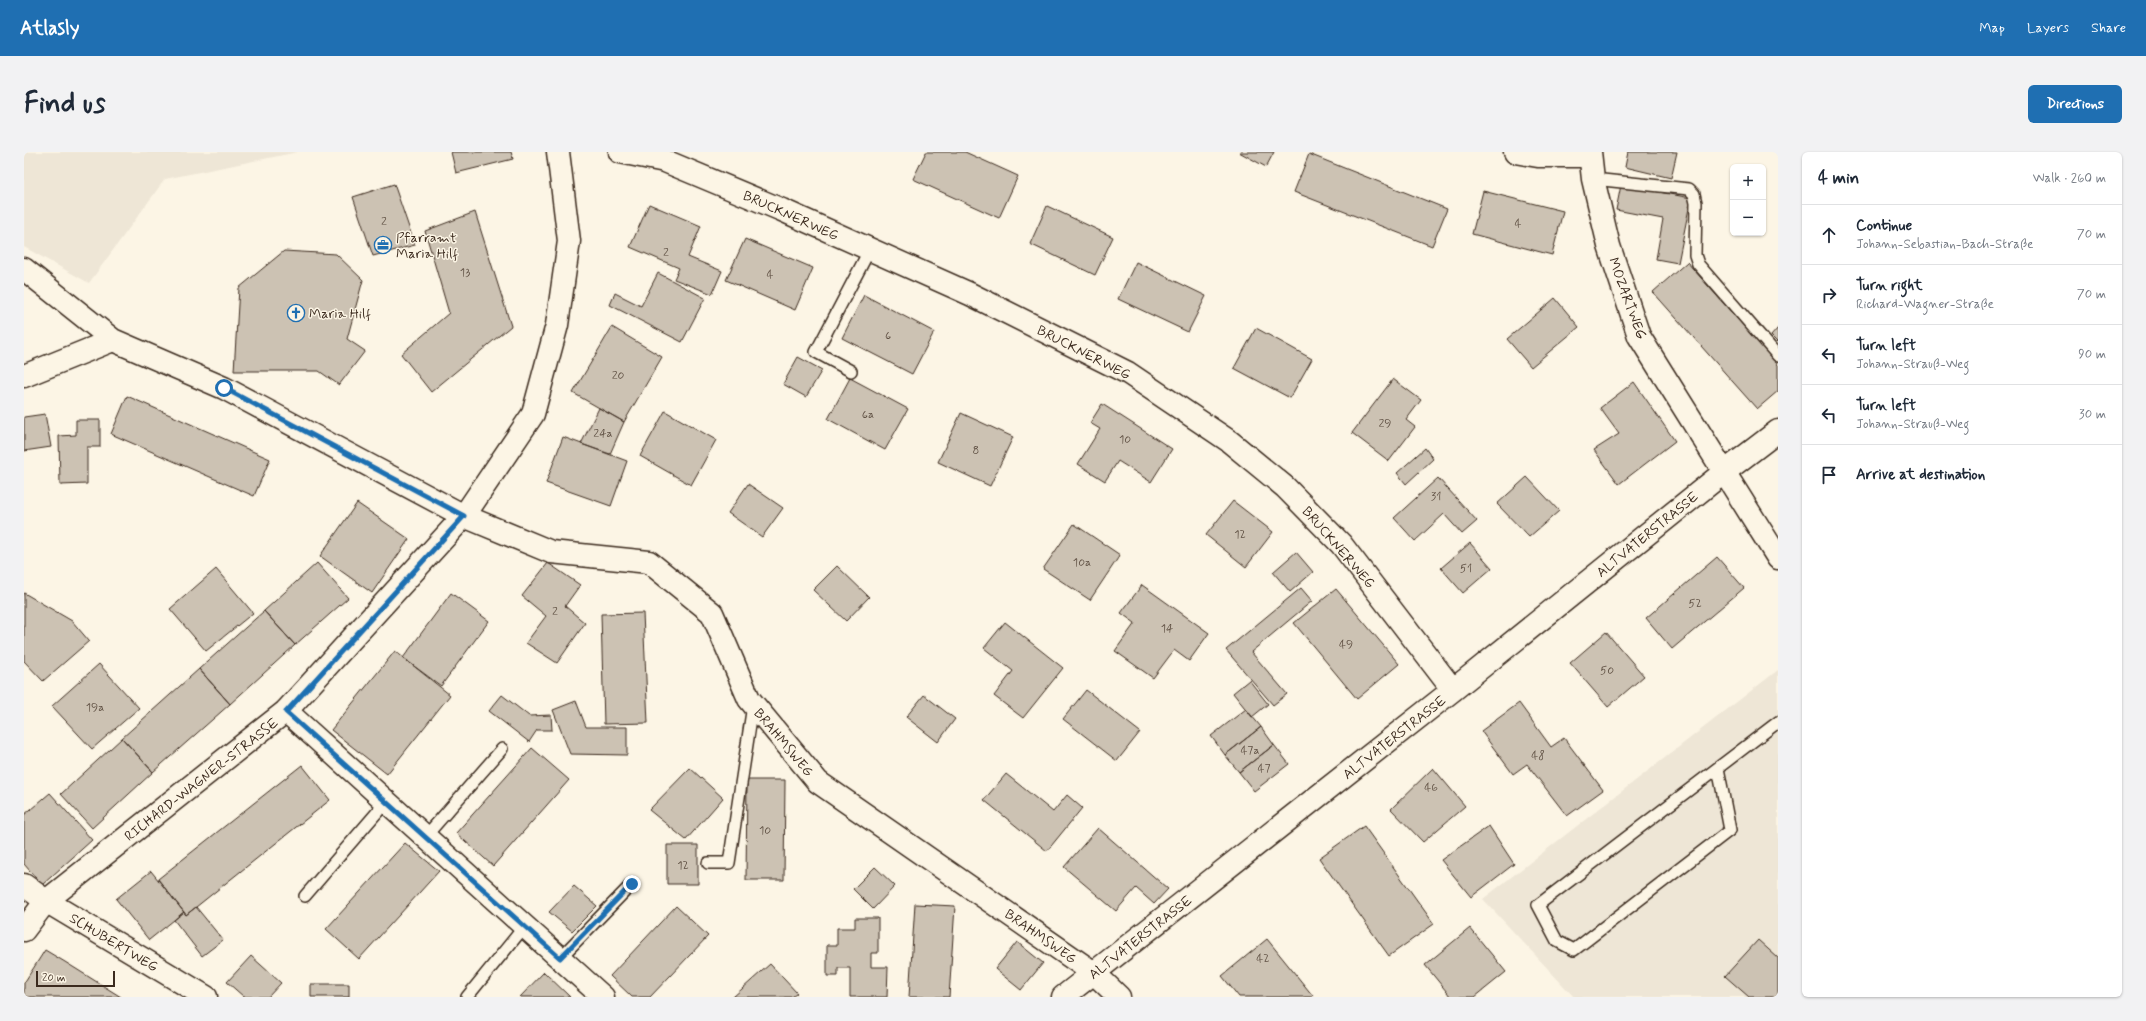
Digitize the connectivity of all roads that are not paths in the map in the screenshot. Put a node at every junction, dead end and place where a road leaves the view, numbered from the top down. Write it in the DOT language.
graph roads {
  1 [pos="558,152"];
  2 [pos="620,152"];
  3 [pos="1515,152"];
  4 [pos="1590,154"];
  5 [pos="1592,179"];
  6 [pos="870,249"];
  7 [pos="24,269"];
  8 [pos="113,340"];
  9 [pos="1778,356"];
  10 [pos="851,371"];
  11 [pos="24,376"];
  12 [pos="1778,431"];
  13 [pos="1723,473"];
  14 [pos="464,516"];
  15 [pos="1778,558"];
  16 [pos="1453,690"];
  17 [pos="753,704"];
  18 [pos="286,712"];
  19 [pos="1778,722"];
  20 [pos="502,749"];
  21 [pos="1718,768"];
  22 [pos="386,802"];
  23 [pos="425,837"];
  24 [pos="708,864"];
  25 [pos="632,884"];
  26 [pos="24,885"];
  27 [pos="305,896"];
  28 [pos="46,902"];
  29 [pos="524,927"];
  30 [pos="24,930"];
  31 [pos="560,958"];
  32 [pos="1094,973"];
  33 [pos="206,997"];
  34 [pos="467,997"];
  35 [pos="603,997"];
  36 [pos="1063,997"];
  37 [pos="1119,997"];
  1 -- 14 [label="street, RICHARD-WAGNER-STRASSE"];
  2 -- 6 [label="street, BRUCKNERWEG"];
  3 -- 4 [label="street"];
  4 -- 5 [label="street, MOZARTWEG"];
  5 -- 9 [label="lane"];
  5 -- 13 [label="street, MOZARTWEG"];
  6 -- 10 [label="lane"];
  6 -- 16 [label="street, BRUCKNERWEG"];
  7 -- 8 [label="street, BRAHMSWEG"];
  8 -- 11 [label="street"];
  8 -- 14 [label="street, BRAHMSWEG"];
  12 -- 13 [label="street, ALTVATERSTRASSE"];
  13 -- 15 [label="street"];
  13 -- 16 [label="street, ALTVATERSTRASSE"];
  14 -- 17 [label="street, BRAHMSWEG"];
  14 -- 18 [label="street, RICHARD-WAGNER-STRASSE"];
  16 -- 32 [label="street, ALTVATERSTRASSE"];
  17 -- 24 [label="lane"];
  17 -- 32 [label="street, BRAHMSWEG"];
  18 -- 22 [label="street"];
  18 -- 28 [label="street, RICHARD-WAGNER-STRASSE"];
  19 -- 21 [label="lane"];
  20 -- 23 [label="lane"];
  21 -- 21 [label="lane"];
  22 -- 23 [label="street"];
  22 -- 27 [label="lane"];
  23 -- 29 [label="street"];
  25 -- 31 [label="lane"];
  26 -- 28 [label="street, SCHUBERTWEG"];
  28 -- 30 [label="street, RICHARD-WAGNER-STRASSE"];
  28 -- 33 [label="street, SCHUBERTWEG"];
  29 -- 31 [label="street"];
  29 -- 34 [label="lane"];
  31 -- 35 [label="street"];
  32 -- 36 [label="street, ALTVATERSTRASSE"];
  32 -- 37 [label="street, BRAHMSWEG"];
}
